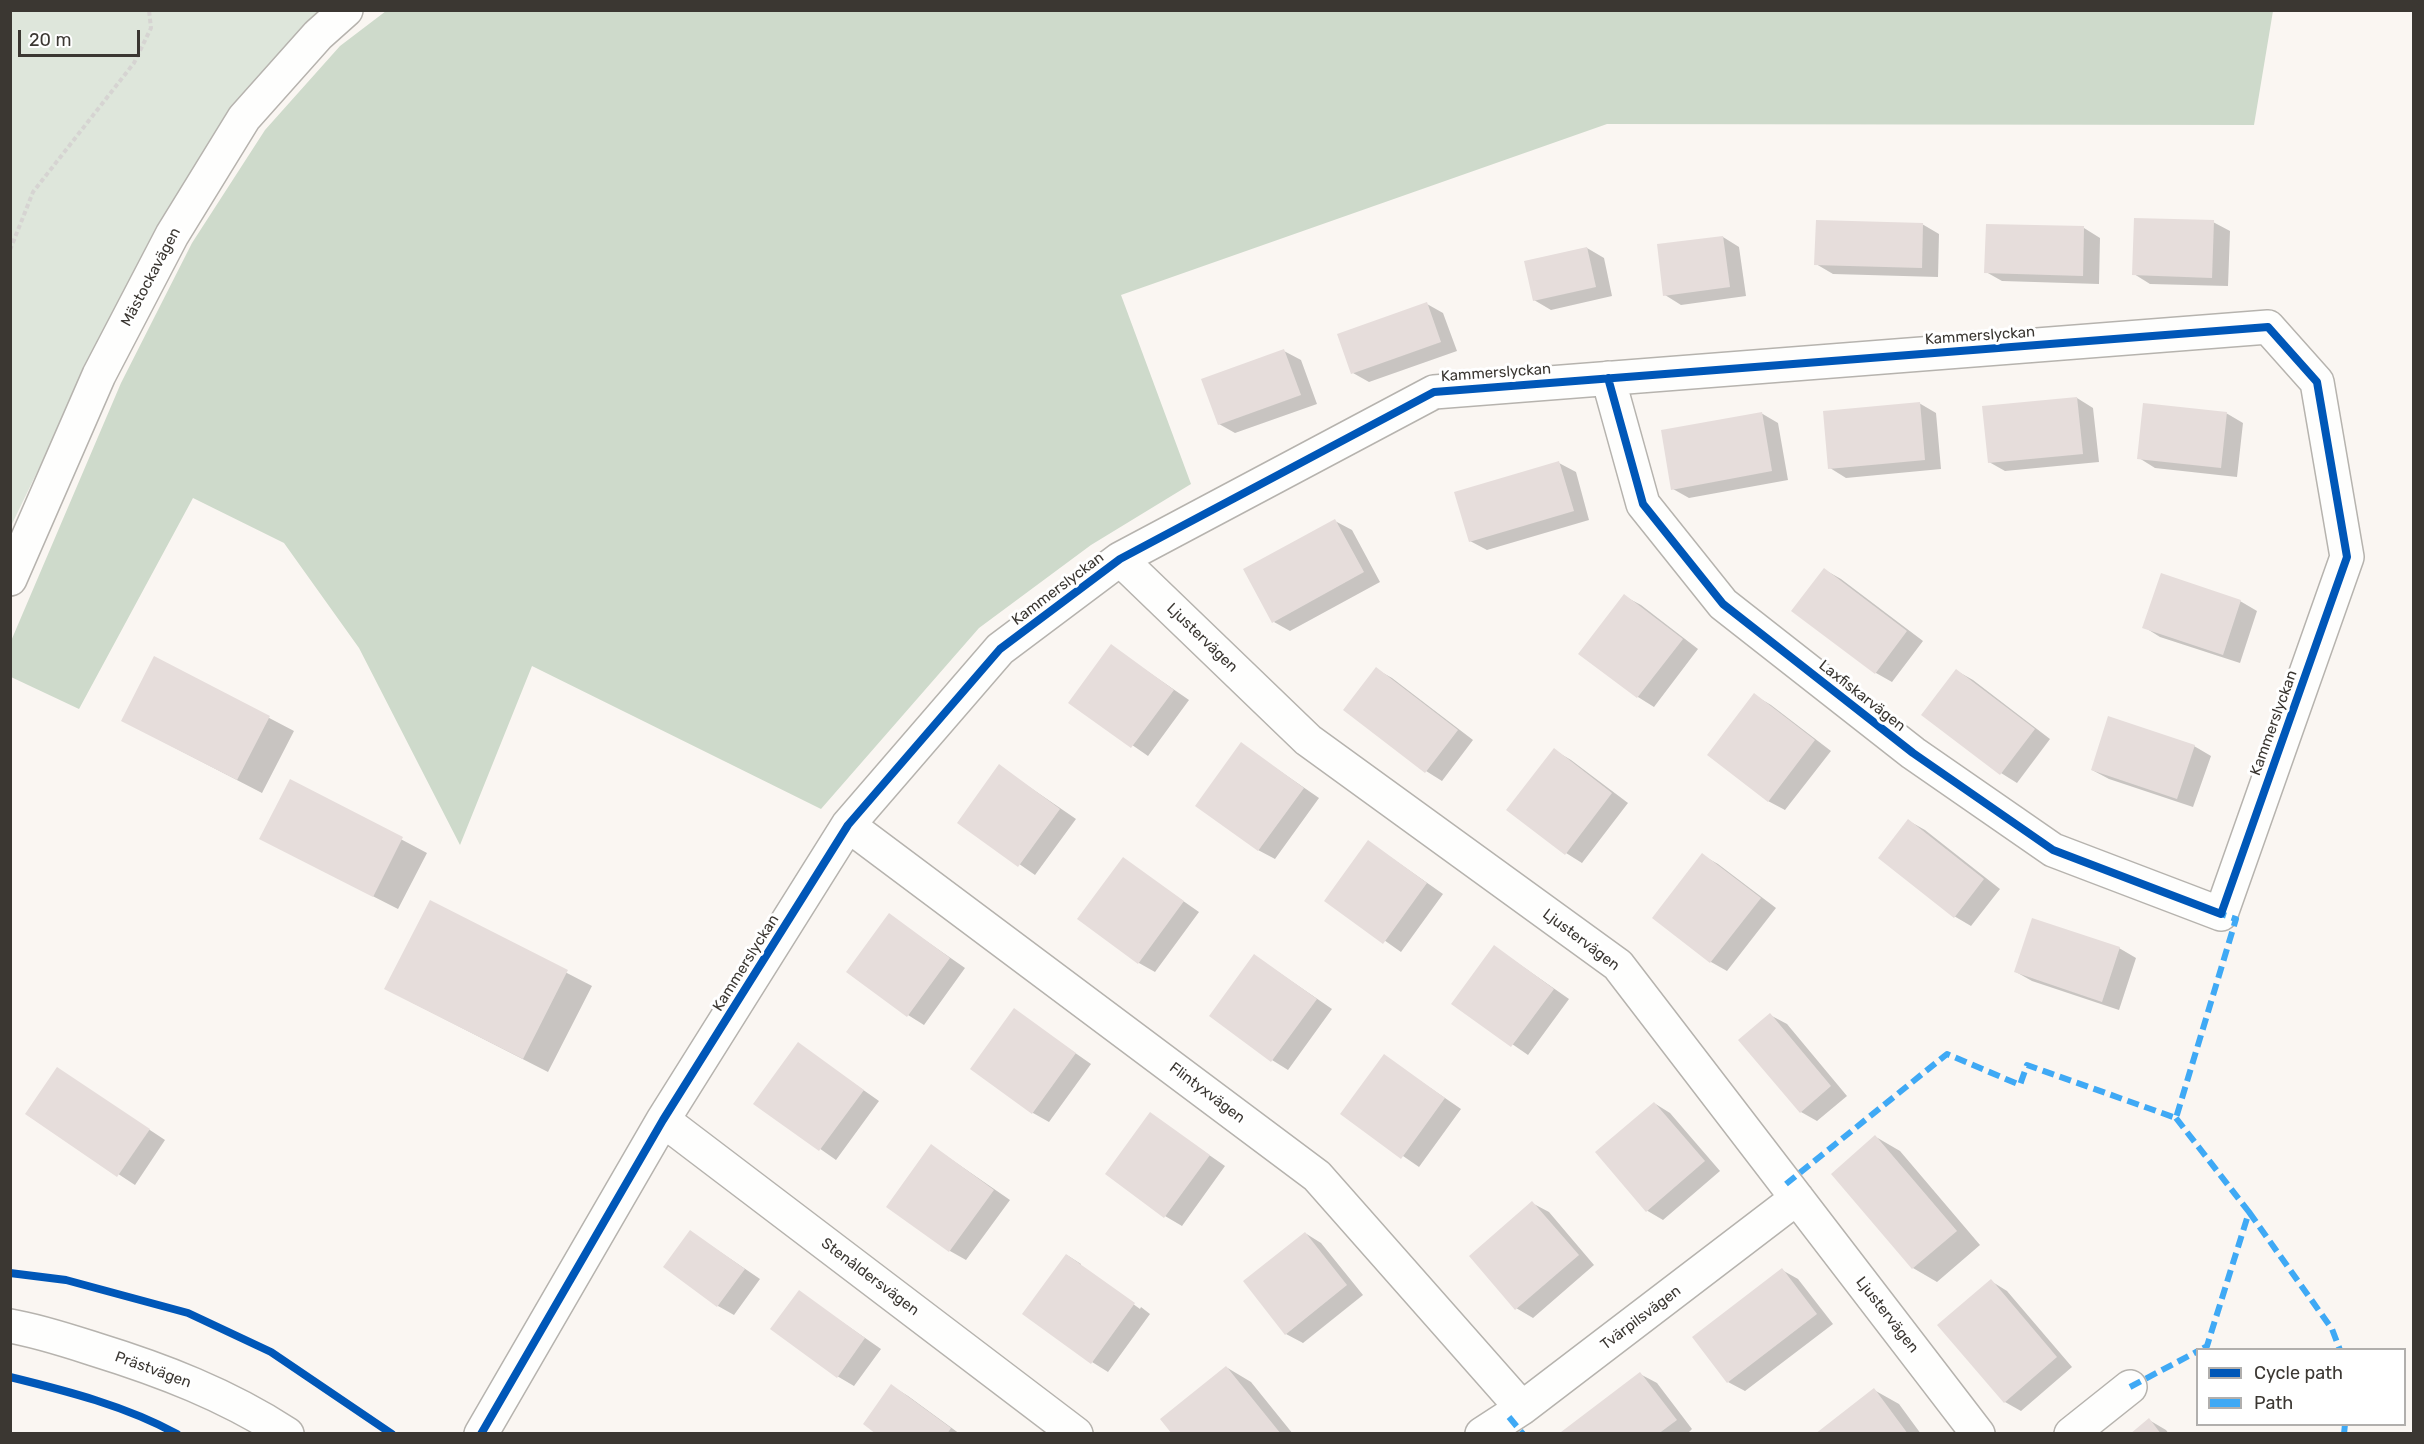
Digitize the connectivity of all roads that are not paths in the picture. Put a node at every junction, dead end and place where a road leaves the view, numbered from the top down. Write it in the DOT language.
graph roads {
  1 [pos="346,10"];
  2 [pos="1608,378"];
  3 [pos="1120,559"];
  4 [pos="10,579"];
  5 [pos="848,825"];
  6 [pos="2221,914"];
  7 [pos="663,1120"];
  8 [pos="1797,1198"];
  9 [pos="10,1326"];
  10 [pos="2130,1387"];
  11 [pos="1522,1408"];
  12 [pos="287,1434"];
  13 [pos="481,1434"];
  14 [pos="1076,1434"];
  15 [pos="1482,1434"];
  16 [pos="1978,1434"];
  17 [pos="2071,1434"];
  1 -- 4 [label="street, Mästockavägen"];
  2 -- 3 [label="street, Kammerslyckan"];
  2 -- 6 [label="street, Laxfiskarvägen"];
  2 -- 6 [label="street, Kammerslyckan"];
  3 -- 5 [label="street, Kammerslyckan"];
  3 -- 8 [label="street, Ljustervägen"];
  5 -- 7 [label="street, Kammerslyckan"];
  5 -- 11 [label="street, Flintyxvägen"];
  7 -- 13 [label="street, Kammerslyckan"];
  7 -- 14 [label="street, Stenåldersvägen"];
  8 -- 11 [label="street, Tvärpilsvägen"];
  8 -- 16 [label="street, Ljustervägen"];
  9 -- 12 [label="street, Prästvägen"];
  10 -- 17 [label="street"];
  11 -- 15 [label="street, Tvärpilsvägen"];
}
